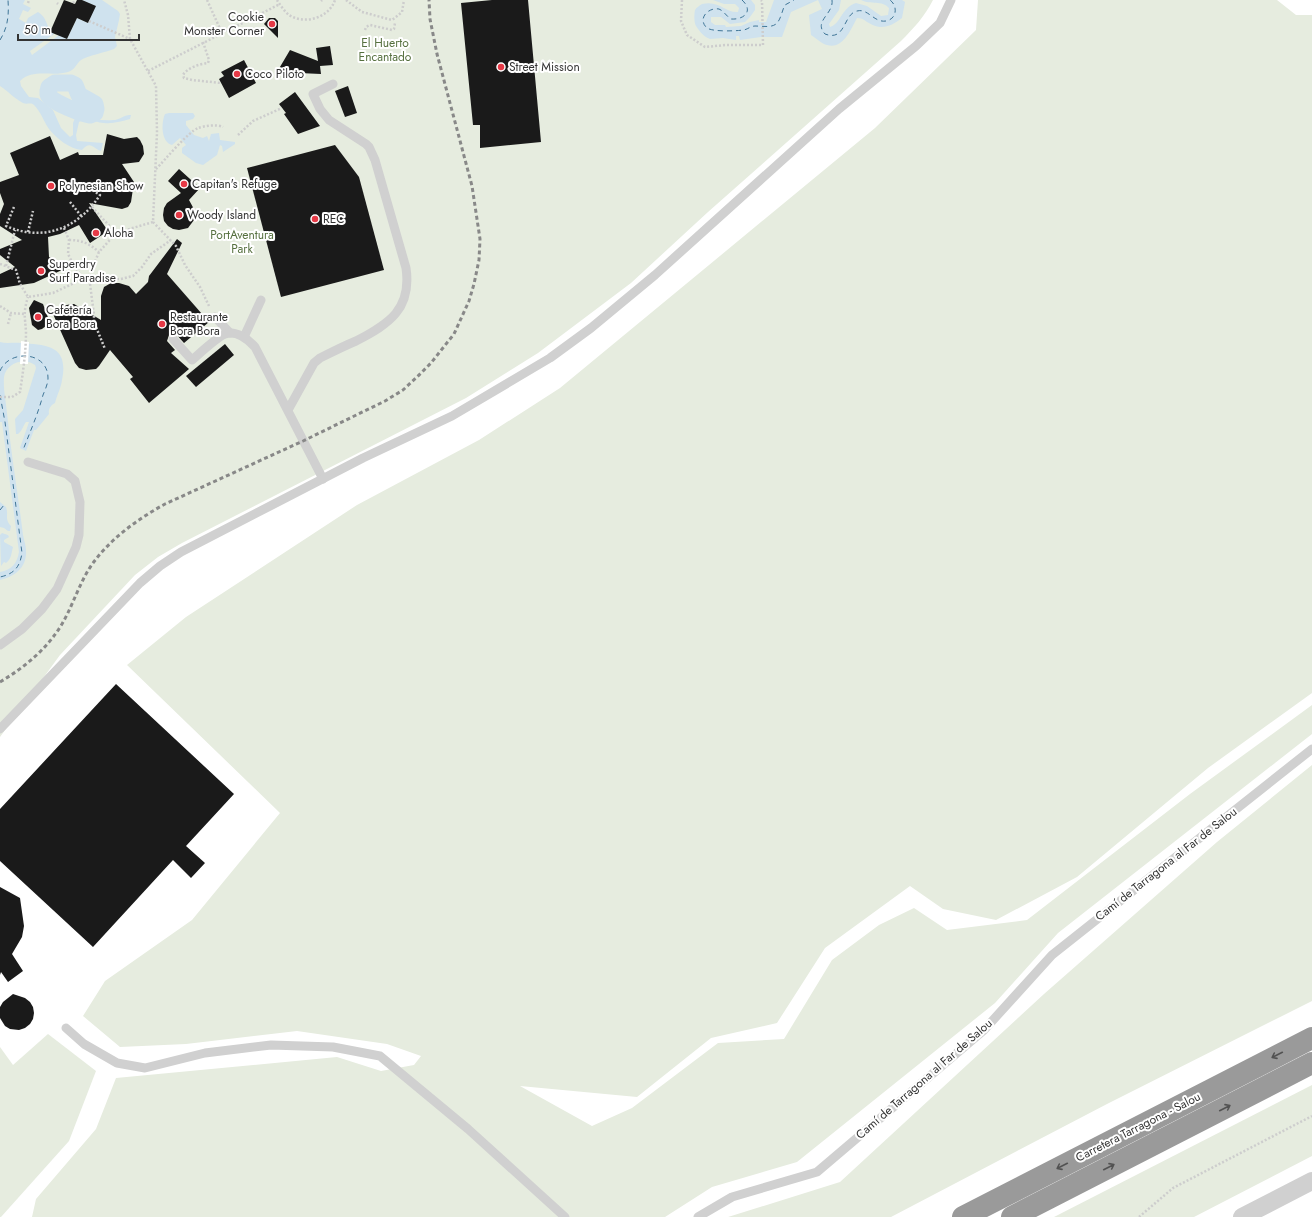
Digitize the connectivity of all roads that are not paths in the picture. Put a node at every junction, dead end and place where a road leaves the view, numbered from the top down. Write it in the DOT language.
graph roads {
  1 [pos="951,0"];
  2 [pos="333,84"];
  3 [pos="261,300"];
  4 [pos="213,314"];
  5 [pos="230,333"];
  6 [pos="244,337"];
  7 [pos="174,339"];
  8 [pos="288,410"];
  9 [pos="28,462"];
  10 [pos="322,479"];
  11 [pos="0,645"];
  12 [pos="0,729"];
  13 [pos="1312,749"];
  14 [pos="66,1028"];
  15 [pos="1312,1038"];
  16 [pos="1312,1063"];
  17 [pos="1312,1181"];
  18 [pos="565,1217"];
  19 [pos="698,1217"];
  20 [pos="963,1217"];
  21 [pos="1012,1217"];
  22 [pos="1242,1217"];
  1 -- 10 [label="lane"];
  2 -- 8 [label="lane"];
  3 -- 6 [label="lane"];
  4 -- 5 [label="lane"];
  5 -- 6 [label="lane"];
  5 -- 7 [label="lane"];
  6 -- 8 [label="lane"];
  8 -- 10 [label="lane"];
  9 -- 11 [label="lane"];
  10 -- 12 [label="lane"];
  13 -- 19 [label="lane, Camí de Tarragona al Far de Salou"];
  14 -- 18 [label="lane"];
  15 -- 20 [label="highway, Carretera Tarragona - Salou, one-way"];
  21 -- 16 [label="highway, Carretera Tarragona - Salou, one-way"];
  17 -- 22 [label="street"];
}
